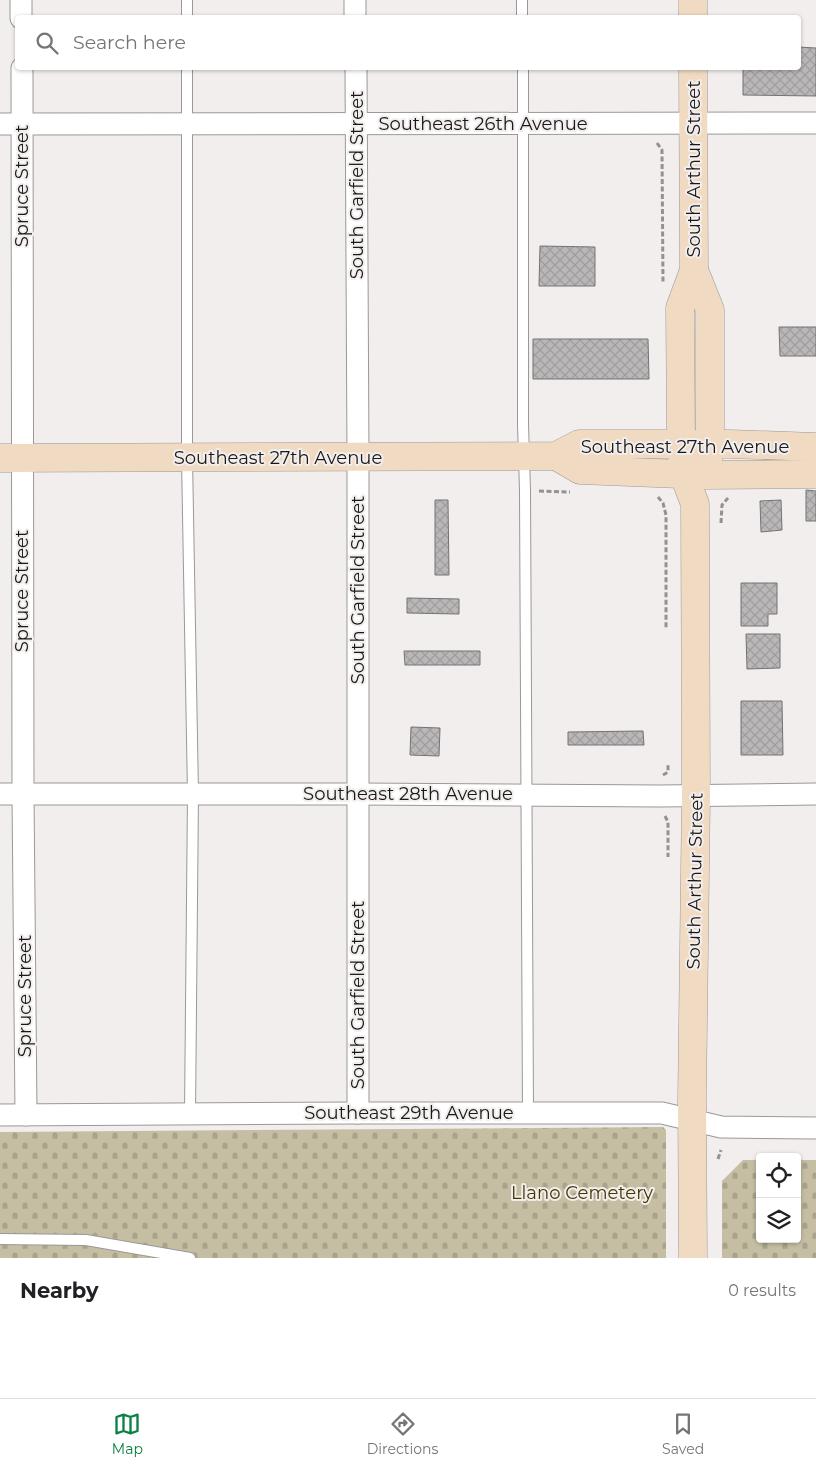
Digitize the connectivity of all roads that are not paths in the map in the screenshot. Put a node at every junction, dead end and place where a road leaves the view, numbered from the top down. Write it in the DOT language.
graph roads {
  1 [pos="21,0"];
  2 [pos="187,0"];
  3 [pos="355,0"];
  4 [pos="522,0"];
  5 [pos="693,0"];
  6 [pos="21,15"];
  7 [pos="187,15"];
  8 [pos="355,15"];
  9 [pos="522,15"];
  10 [pos="693,15"];
  11 [pos="22,70"];
  12 [pos="187,70"];
  13 [pos="356,70"];
  14 [pos="523,70"];
  15 [pos="693,70"];
  16 [pos="693,123"];
  17 [pos="816,123"];
  18 [pos="0,124"];
  19 [pos="22,124"];
  20 [pos="187,124"];
  21 [pos="356,124"];
  22 [pos="523,124"];
  23 [pos="694,270"];
  24 [pos="681,444"];
  25 [pos="710,444"];
  26 [pos="816,447"];
  27 [pos="524,456"];
  28 [pos="556,456"];
  29 [pos="11,458"];
  30 [pos="187,458"];
  31 [pos="358,458"];
  32 [pos="816,474"];
  33 [pos="695,475"];
  34 [pos="0,794"];
  35 [pos="23,794"];
  36 [pos="194,794"];
  37 [pos="358,794"];
  38 [pos="816,794"];
  39 [pos="526,795"];
  40 [pos="696,796"];
  41 [pos="358,1113"];
  42 [pos="528,1113"];
  43 [pos="190,1114"];
  44 [pos="0,1115"];
  45 [pos="26,1115"];
  46 [pos="693,1121"];
  47 [pos="816,1128"];
  48 [pos="5,1239"];
  49 [pos="0,1249"];
  50 [pos="190,1258"];
  51 [pos="693,1258"];
  1 -- 6 [label="street"];
  2 -- 7 [label="lane"];
  3 -- 8 [label="street"];
  4 -- 9 [label="lane"];
  5 -- 10 [label="main road"];
  11 -- 19 [label="street, Spruce Street"];
  12 -- 20 [label="lane"];
  13 -- 21 [label="street, South Garfield Street"];
  14 -- 22 [label="lane"];
  15 -- 16 [label="main road, South Arthur Street"];
  16 -- 17 [label="street, Southeast 26th Avenue"];
  16 -- 22 [label="street, Southeast 26th Avenue"];
  16 -- 23 [label="main road, South Arthur Street"];
  18 -- 19 [label="street, Southeast 26th Avenue"];
  19 -- 20 [label="street, Southeast 26th Avenue"];
  19 -- 29 [label="street, Spruce Street"];
  20 -- 21 [label="street, Southeast 26th Avenue"];
  20 -- 30 [label="lane"];
  21 -- 22 [label="street, Southeast 26th Avenue"];
  21 -- 31 [label="street, South Garfield Street"];
  22 -- 27 [label="lane"];
  23 -- 24 [label="main road, South Arthur Street"];
  23 -- 25 [label="main road, South Arthur Street"];
  24 -- 25 [label="main road, Southeast 27th Avenue"];
  24 -- 28 [label="main road, Southeast 27th Avenue"];
  24 -- 33 [label="main road, South Arthur Street"];
  25 -- 26 [label="main road, Southeast 27th Avenue"];
  25 -- 33 [label="main road, South Arthur Street"];
  27 -- 28 [label="main road, Southeast 27th Avenue"];
  27 -- 31 [label="main road, Southeast 27th Avenue"];
  27 -- 39 [label="lane"];
  28 -- 33 [label="main road, Southeast 27th Avenue"];
  29 -- 30 [label="main road, Southeast 27th Avenue"];
  29 -- 35 [label="street, Spruce Street"];
  30 -- 31 [label="main road, Southeast 27th Avenue"];
  30 -- 36 [label="lane"];
  31 -- 37 [label="street, South Garfield Street"];
  32 -- 33 [label="main road, Southeast 27th Avenue"];
  33 -- 40 [label="main road, South Arthur Street"];
  34 -- 35 [label="street, Southeast 28th Avenue"];
  35 -- 36 [label="street, Southeast 28th Avenue"];
  35 -- 45 [label="street, Spruce Street"];
  36 -- 37 [label="street, Southeast 28th Avenue"];
  36 -- 43 [label="lane"];
  37 -- 39 [label="street, Southeast 28th Avenue"];
  37 -- 41 [label="street, South Garfield Street"];
  38 -- 40 [label="street, Southeast 28th Avenue"];
  39 -- 40 [label="street, Southeast 28th Avenue"];
  39 -- 42 [label="lane"];
  40 -- 46 [label="main road, South Arthur Street"];
  41 -- 42 [label="street, Southeast 29th Avenue"];
  41 -- 43 [label="street, Southeast 29th Avenue"];
  42 -- 46 [label="street, Southeast 29th Avenue"];
  43 -- 45 [label="street, Southeast 29th Avenue"];
  44 -- 45 [label="street, Southeast 29th Avenue"];
  46 -- 47 [label="street, Southeast 29th Avenue"];
  46 -- 51 [label="main road, South Arthur Street"];
  48 -- 49 [label="lane"];
  48 -- 50 [label="lane"];
}
